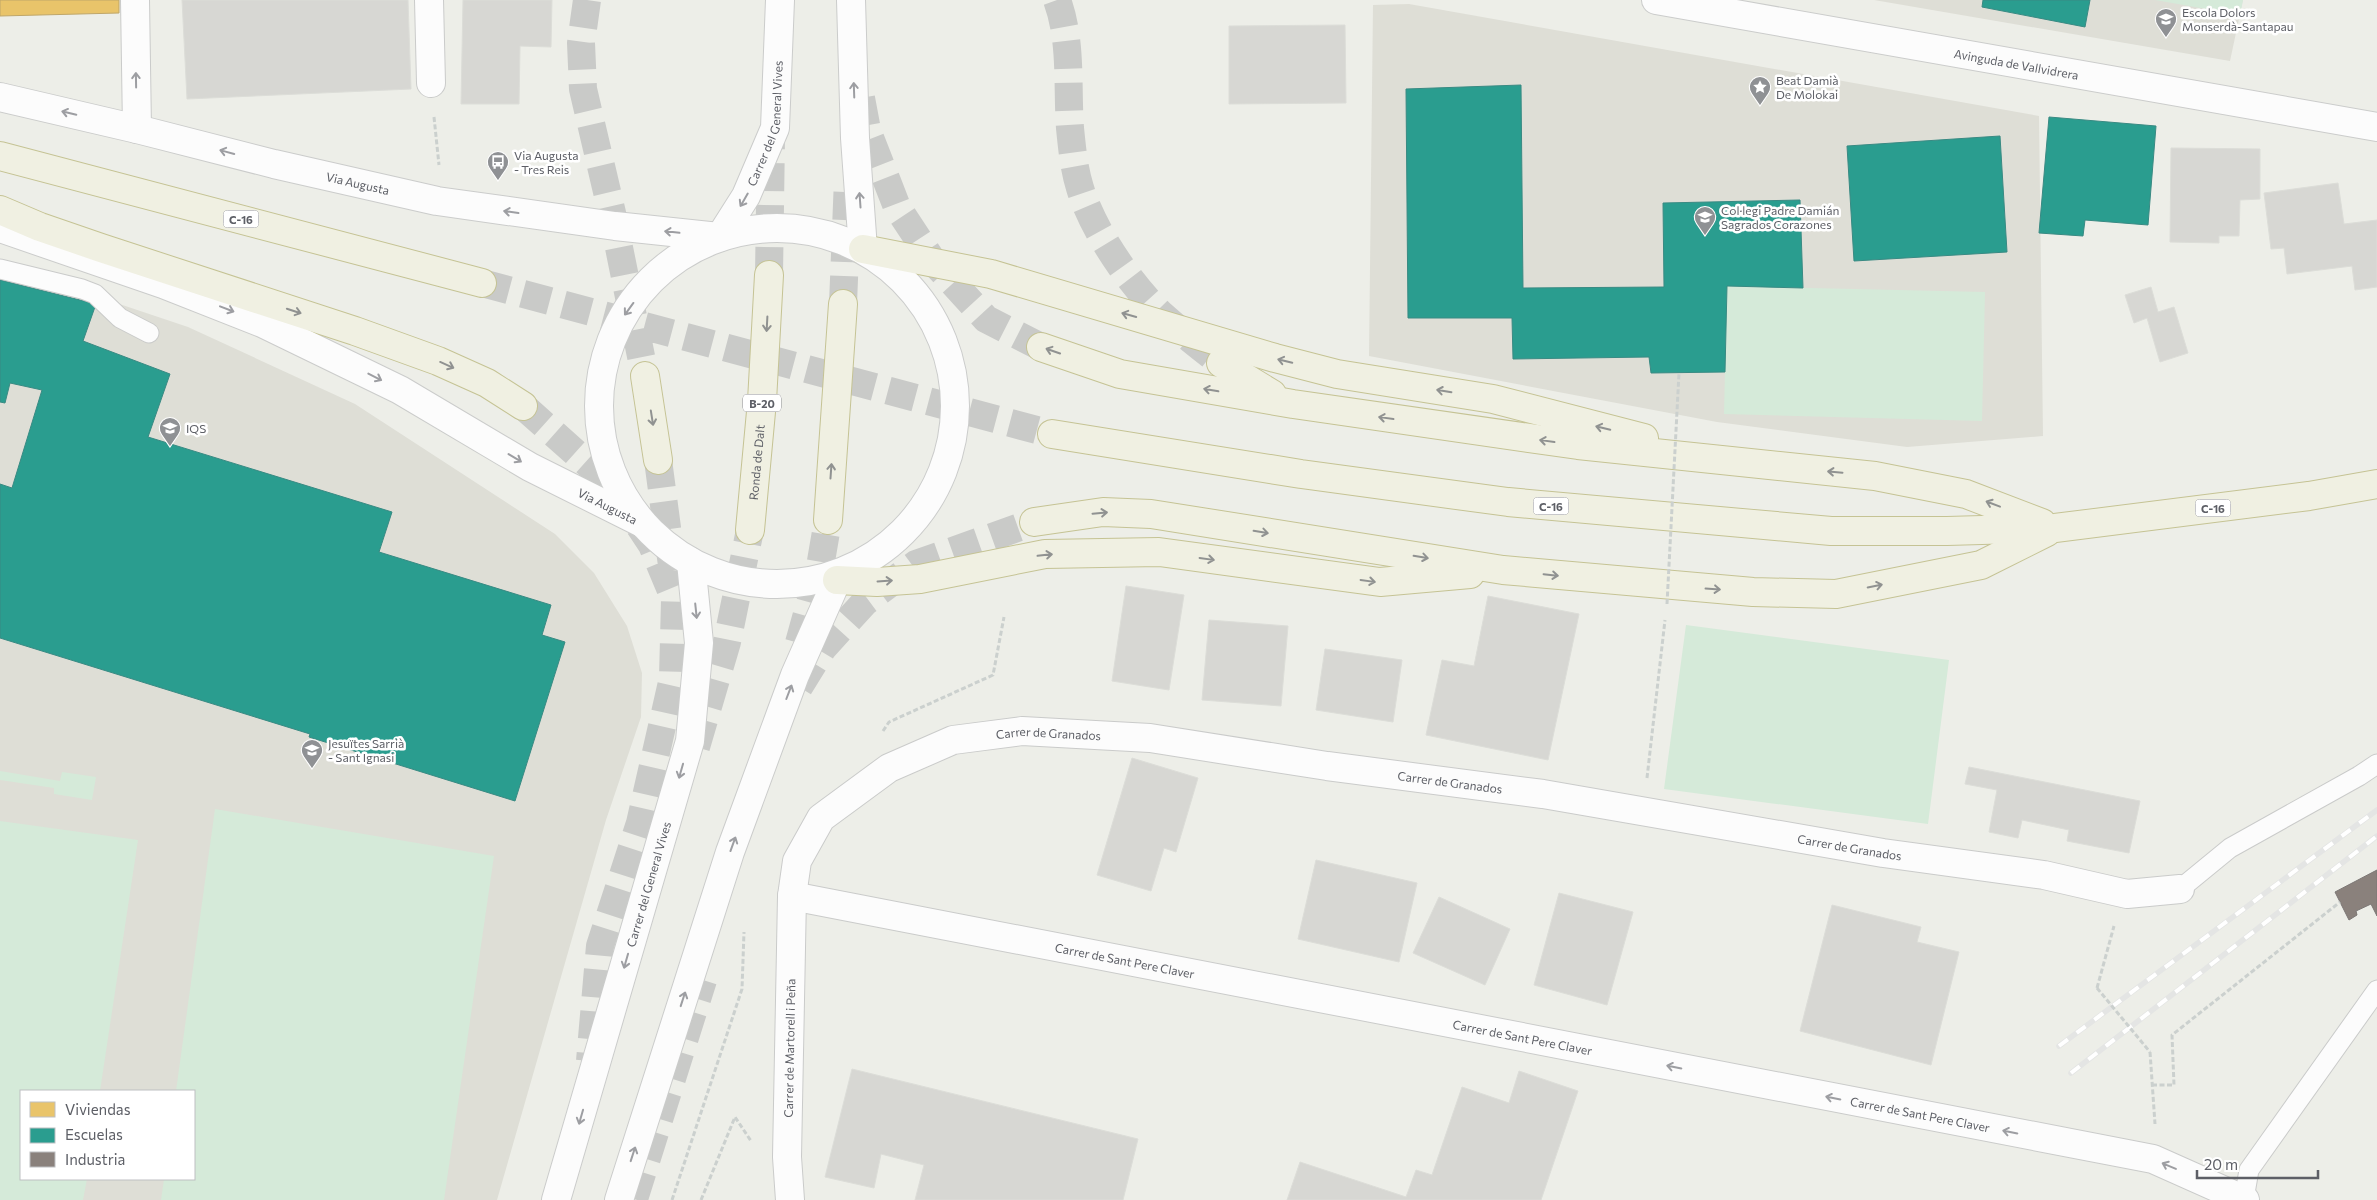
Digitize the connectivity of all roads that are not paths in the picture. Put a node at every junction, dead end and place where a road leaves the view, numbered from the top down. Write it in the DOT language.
graph roads {
  1 [pos="135,0"];
  2 [pos="429,0"];
  3 [pos="780,0"];
  4 [pos="851,0"];
  5 [pos="1656,0"];
  6 [pos="431,83"];
  7 [pos="0,97"];
  8 [pos="2377,127"];
  9 [pos="137,128"];
  10 [pos="0,156"];
  11 [pos="0,210"];
  12 [pos="0,228"];
  13 [pos="720,237"];
  14 [pos="863,249"];
  15 [pos="0,268"];
  16 [pos="769,275"];
  17 [pos="482,283"];
  18 [pos="843,304"];
  19 [pos="149,333"];
  20 [pos="1041,347"];
  21 [pos="1221,363"];
  22 [pos="645,376"];
  23 [pos="1293,404"];
  24 [pos="523,406"];
  25 [pos="1052,434"];
  26 [pos="658,460"];
  27 [pos="1752,464"];
  28 [pos="2377,484"];
  29 [pos="828,520"];
  30 [pos="1034,522"];
  31 [pos="642,523"];
  32 [pos="2056,528"];
  33 [pos="750,530"];
  34 [pos="691,562"];
  35 [pos="1503,570"];
  36 [pos="837,580"];
  37 [pos="2377,764"];
  38 [pos="2180,890"];
  39 [pos="792,896"];
  40 [pos="2377,990"];
  41 [pos="2244,1199"];
  42 [pos="556,1200"];
  43 [pos="619,1200"];
  44 [pos="790,1200"];
  9 -- 1 [label="street, one-way"];
  2 -- 6 [label="street"];
  3 -- 13 [label="street, Carrer del General Vives, one-way"];
  14 -- 4 [label="street, one-way"];
  5 -- 8 [label="street, Avinguda de Vallvidrera"];
  9 -- 7 [label="street, Via Augusta, one-way"];
  13 -- 9 [label="street, Via Augusta, one-way"];
  10 -- 17 [label="highway, C-16"];
  11 -- 24 [label="highway, one-way"];
  12 -- 31 [label="street, Via Augusta, one-way"];
  13 -- 14 [label="street"];
  13 -- 31 [label="street, one-way"];
  27 -- 14 [label="highway, one-way"];
  14 -- 36 [label="street"];
  15 -- 19 [label="lane"];
  16 -- 33 [label="highway, Ronda de Dalt / B-20, one-way"];
  29 -- 18 [label="highway, one-way"];
  23 -- 20 [label="highway, one-way"];
  21 -- 23 [label="highway"];
  22 -- 26 [label="highway, one-way"];
  27 -- 23 [label="highway, one-way"];
  25 -- 32 [label="highway, C-16"];
  32 -- 27 [label="highway, one-way"];
  28 -- 32 [label="highway, C-16"];
  30 -- 35 [label="highway, one-way"];
  31 -- 34 [label="street"];
  35 -- 32 [label="highway, one-way"];
  34 -- 36 [label="street"];
  34 -- 42 [label="street, Carrer del General Vives, one-way"];
  36 -- 35 [label="highway, one-way"];
  43 -- 36 [label="street, one-way"];
  37 -- 38 [label="lane"];
  38 -- 39 [label="street, Carrer de Granados"];
  41 -- 39 [label="street, Carrer de Sant Pere Claver, one-way"];
  39 -- 44 [label="street, Carrer de Martorell i Peña"];
  40 -- 41 [label="lane"];
}
